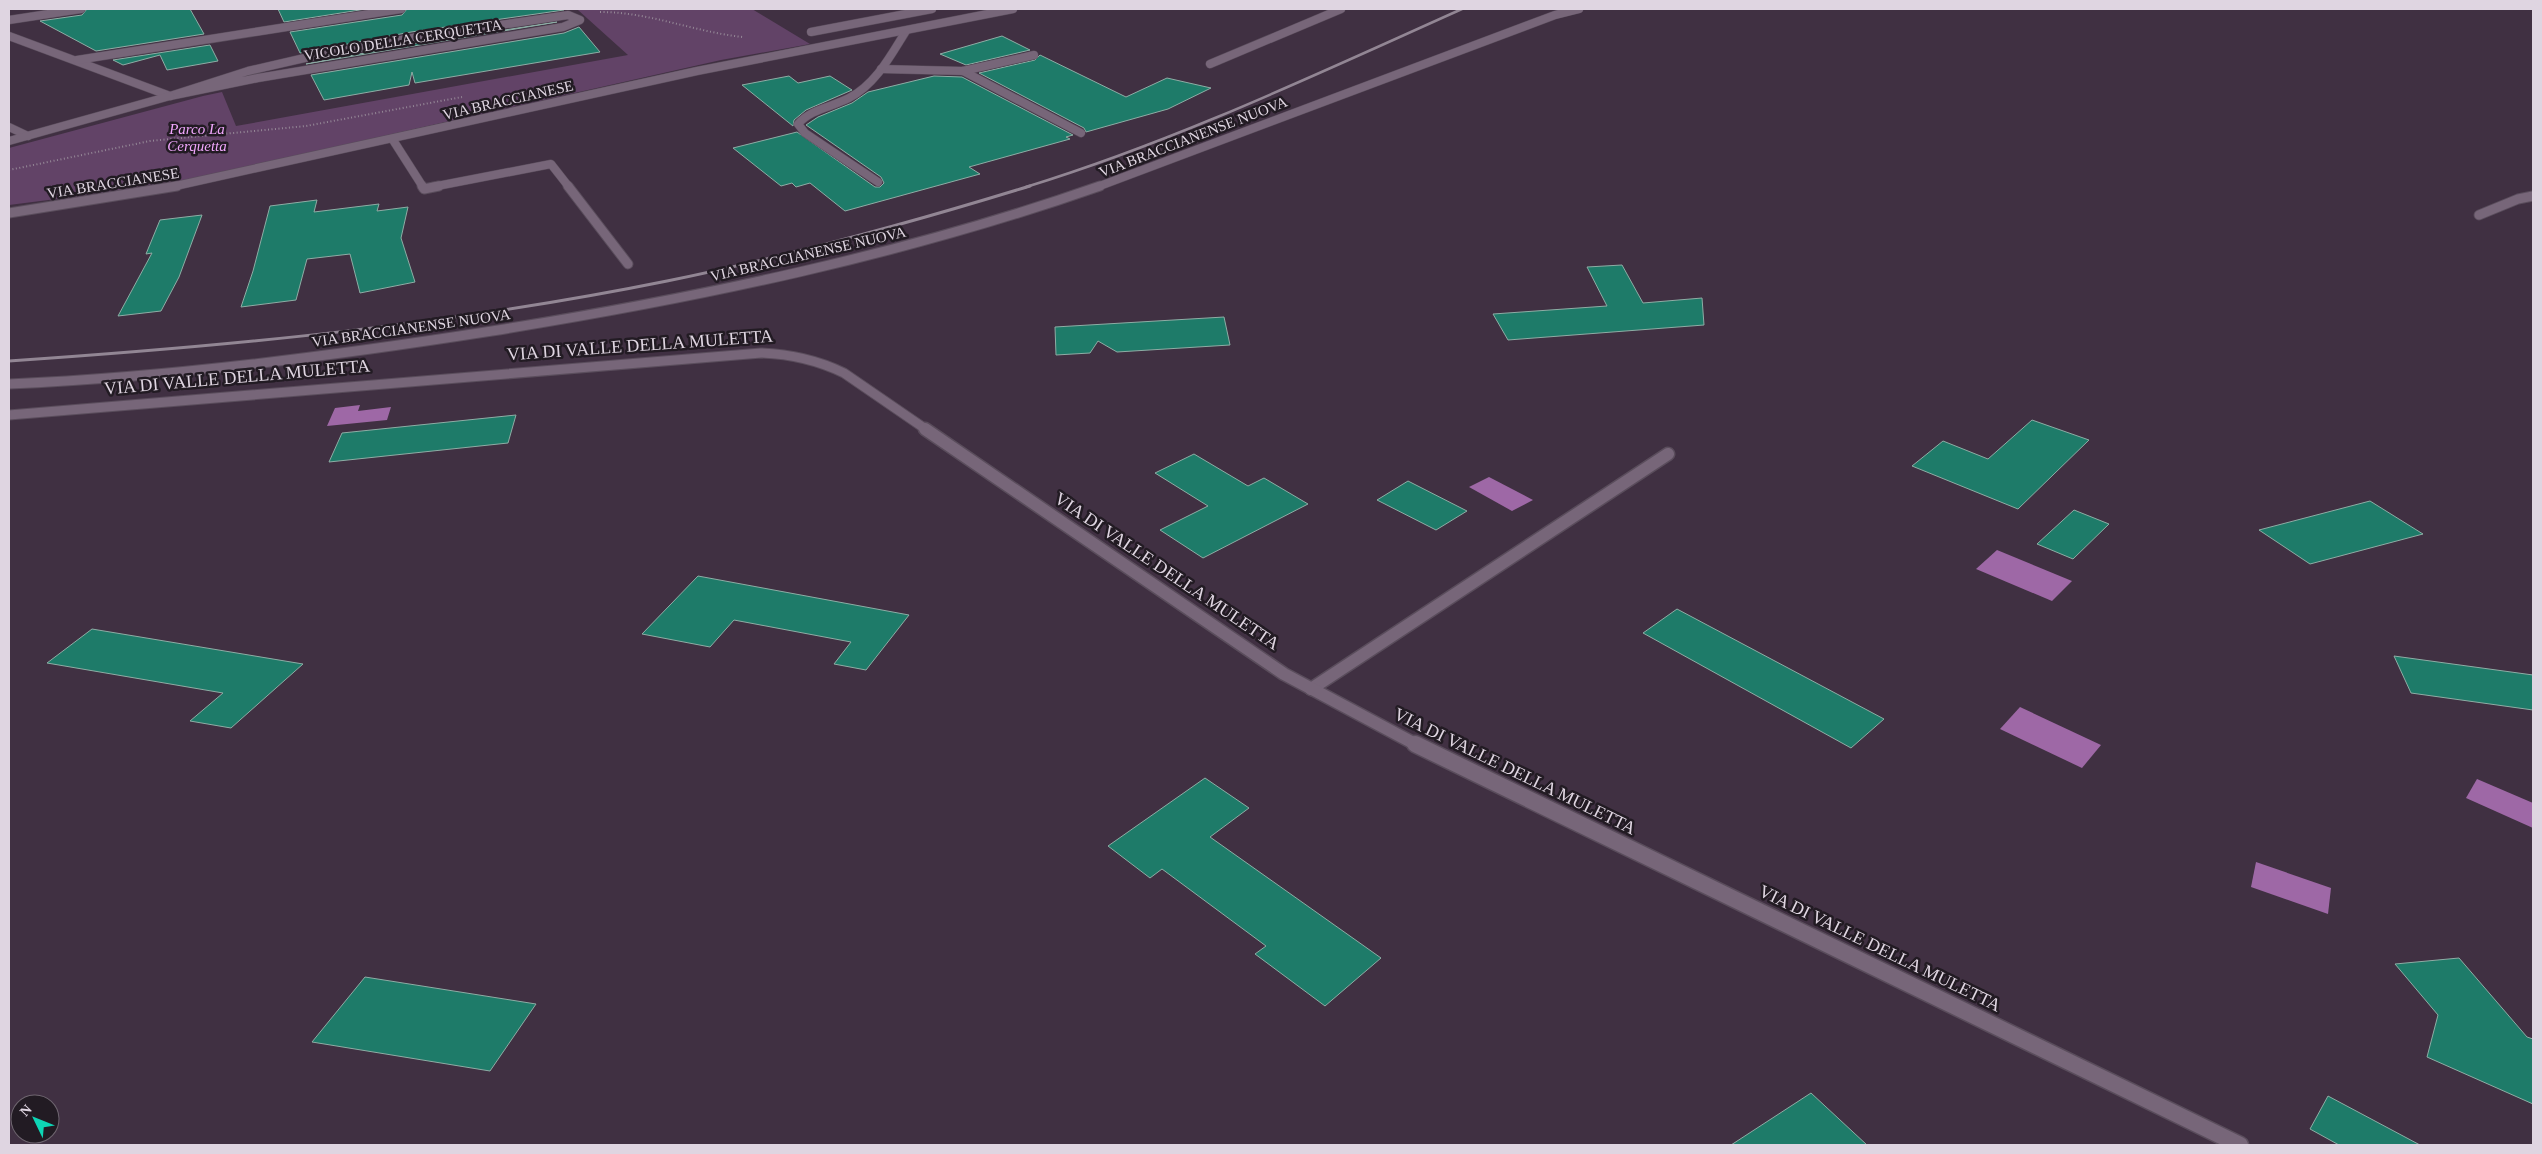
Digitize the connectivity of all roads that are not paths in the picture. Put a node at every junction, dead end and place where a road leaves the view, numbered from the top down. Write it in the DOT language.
graph roads {
  1 [pos="81,9"];
  2 [pos="401,9"];
  3 [pos="932,9"];
  4 [pos="1013,9"];
  5 [pos="1341,9"];
  6 [pos="1579,9"];
  7 [pos="9,20"];
  8 [pos="811,32"];
  9 [pos="906,32"];
  10 [pos="9,36"];
  11 [pos="1034,55"];
  12 [pos="76,61"];
  13 [pos="1210,64"];
  14 [pos="881,69"];
  15 [pos="963,71"];
  16 [pos="171,96"];
  17 [pos="9,127"];
  18 [pos="1081,133"];
  19 [pos="28,136"];
  20 [pos="393,140"];
  21 [pos="9,141"];
  22 [pos="878,182"];
  23 [pos="2533,196"];
  24 [pos="9,213"];
  25 [pos="2480,214"];
  26 [pos="628,264"];
  27 [pos="9,384"];
  28 [pos="9,415"];
  29 [pos="1668,454"];
  30 [pos="1311,689"];
  31 [pos="2240,1145"];
  1 -- 7 [label="street"];
  2 -- 12 [label="street"];
  3 -- 8 [label="street"];
  4 -- 9 [label="street, VIA BRACCIANESE"];
  5 -- 13 [label="street"];
  6 -- 27 [label="street, VIA BRACCIANENSE NUOVA"];
  9 -- 14 [label="street"];
  9 -- 20 [label="street, VIA BRACCIANESE"];
  10 -- 12 [label="street"];
  11 -- 15 [label="street"];
  12 -- 16 [label="street"];
  14 -- 15 [label="street"];
  14 -- 22 [label="street"];
  15 -- 18 [label="street"];
  16 -- 16 [label="street, VICOLO DELLA CERQUETTA"];
  16 -- 19 [label="street, VICOLO DELLA CERQUETTA"];
  17 -- 19 [label="street"];
  19 -- 21 [label="street, VICOLO DELLA CERQUETTA"];
  20 -- 24 [label="street, VIA BRACCIANESE"];
  20 -- 26 [label="street"];
  23 -- 25 [label="street"];
  28 -- 30 [label="street, VIA DI VALLE DELLA MULETTA"];
  29 -- 30 [label="street"];
  30 -- 31 [label="street, VIA DI VALLE DELLA MULETTA"];
}
